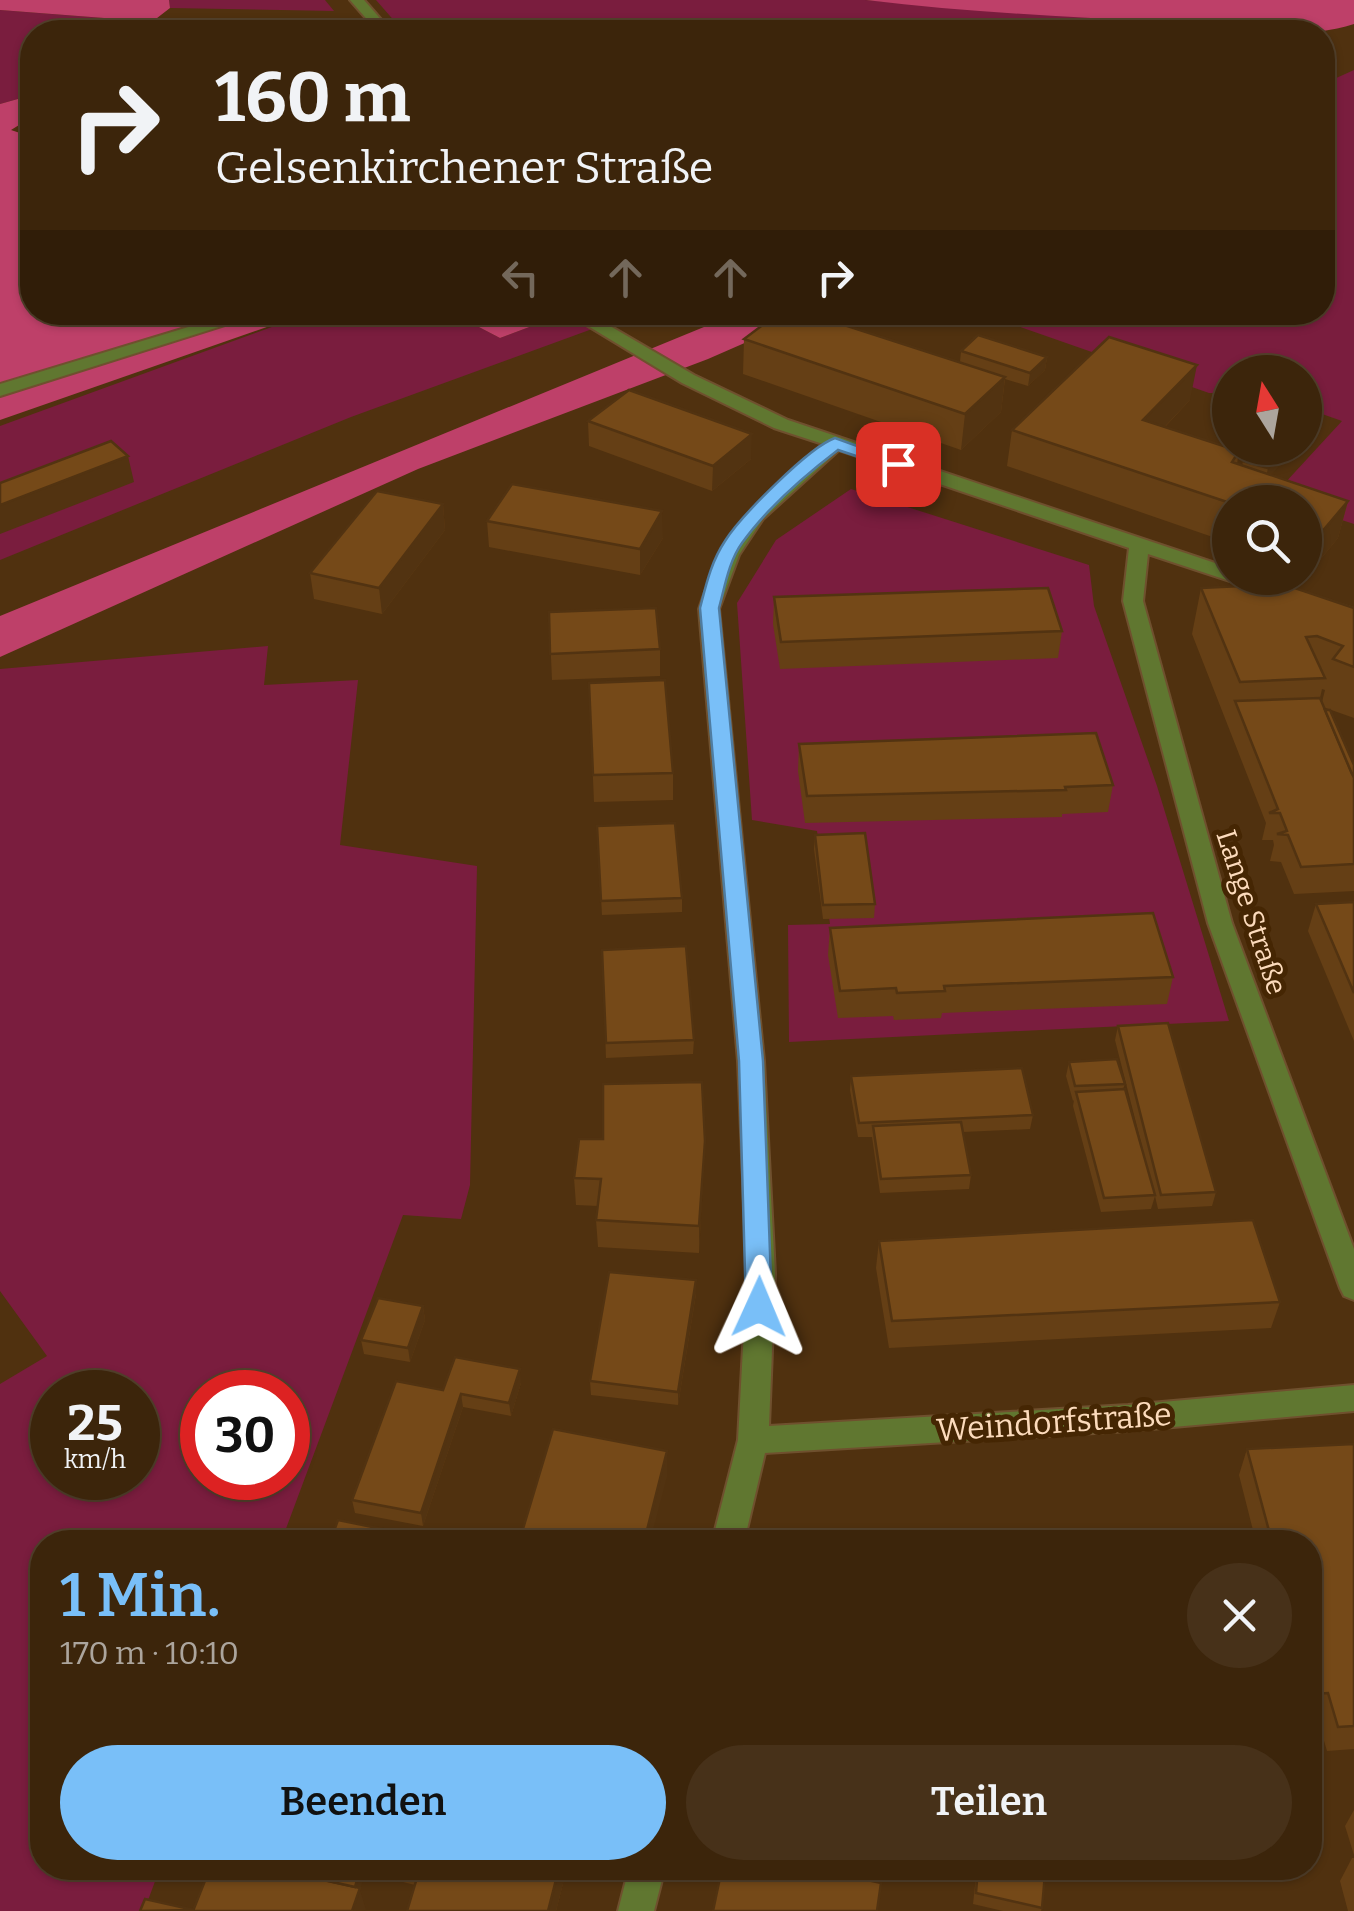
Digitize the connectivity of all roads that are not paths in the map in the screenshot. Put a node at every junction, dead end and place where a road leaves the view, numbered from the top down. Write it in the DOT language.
graph roads {
  1 [pos="357,0"];
  2 [pos="374,20"];
  3 [pos="215,325"];
  4 [pos="595,325"];
  5 [pos="0,390"];
  6 [pos="835,444"];
  7 [pos="1139,545"];
  8 [pos="1212,569"];
  9 [pos="1290,595"];
  10 [pos="1354,616"];
  11 [pos="1354,1288"];
  12 [pos="1354,1398"];
  13 [pos="753,1440"];
  14 [pos="731,1530"];
  15 [pos="644,1880"];
  16 [pos="636,1911"];
  1 -- 2 [label="street"];
  3 -- 5 [label="street"];
  4 -- 6 [label="street"];
  6 -- 7 [label="street"];
  6 -- 13 [label="street"];
  7 -- 8 [label="street"];
  7 -- 11 [label="street, Lange Straße"];
  9 -- 10 [label="street"];
  12 -- 13 [label="street, Weindorfstraße"];
  13 -- 14 [label="street"];
  15 -- 16 [label="street"];
}
